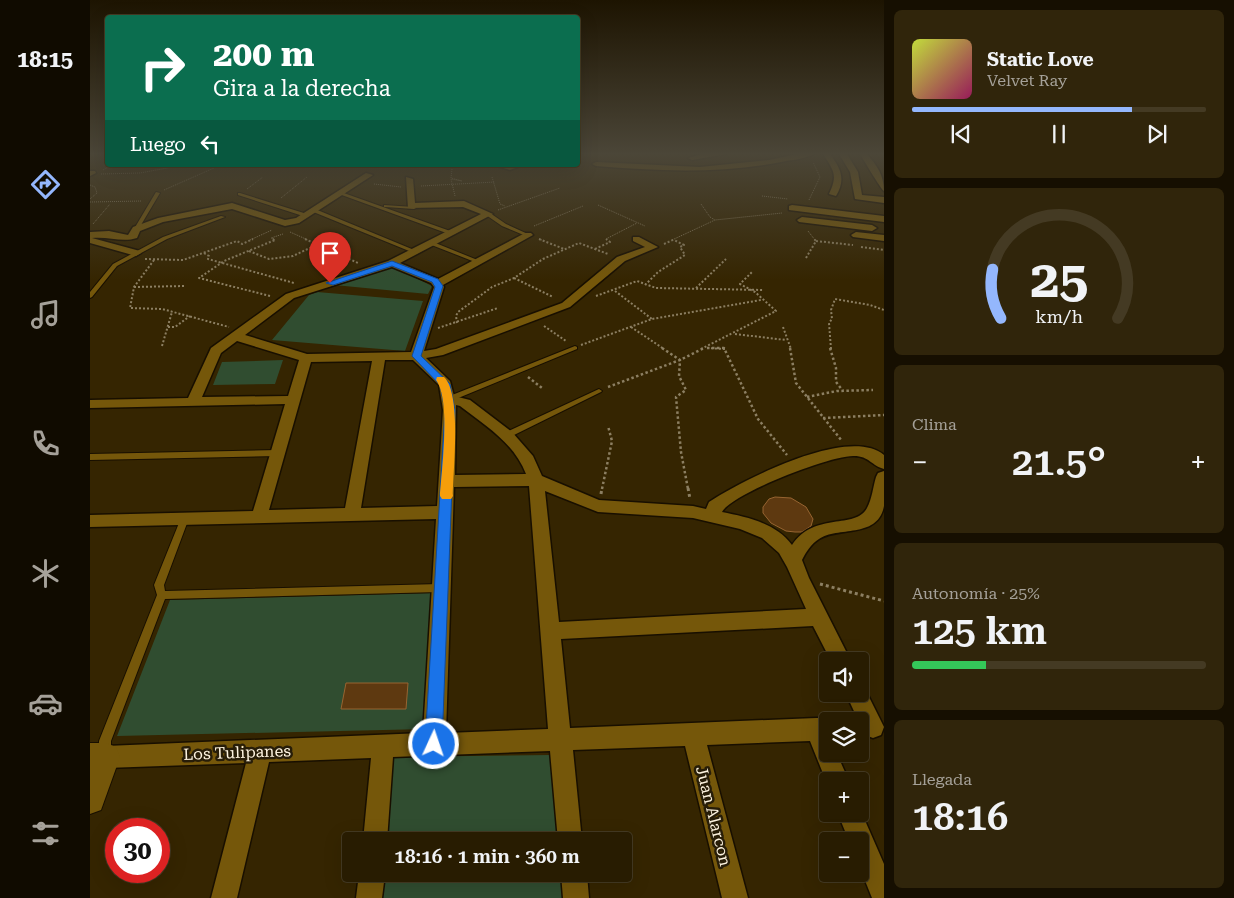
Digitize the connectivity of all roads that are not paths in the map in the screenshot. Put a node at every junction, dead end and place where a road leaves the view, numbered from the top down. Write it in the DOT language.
graph roads {
  1 [pos="157,196"];
  2 [pos="246,196"];
  3 [pos="335,196"];
  4 [pos="351,196"];
  5 [pos="410,196"];
  6 [pos="859,196"];
  7 [pos="884,200"];
  8 [pos="830,204"];
  9 [pos="374,205"];
  10 [pos="414,208"];
  11 [pos="792,208"];
  12 [pos="884,209"];
  13 [pos="309,212"];
  14 [pos="488,214"];
  15 [pos="222,217"];
  16 [pos="884,218"];
  17 [pos="802,220"];
  18 [pos="136,229"];
  19 [pos="884,229"];
  20 [pos="807,230"];
  21 [pos="451,233"];
  22 [pos="525,233"];
  23 [pos="90,235"];
  24 [pos="884,238"];
  25 [pos="636,239"];
  26 [pos="90,240"];
  27 [pos="431,243"];
  28 [pos="416,252"];
  29 [pos="136,253"];
  30 [pos="477,261"];
  31 [pos="392,263"];
  32 [pos="438,283"];
  33 [pos="90,296"];
  34 [pos="239,333"];
  35 [pos="575,348"];
  36 [pos="416,356"];
  37 [pos="379,357"];
  38 [pos="306,358"];
  39 [pos="599,391"];
  40 [pos="449,399"];
  41 [pos="294,400"];
  42 [pos="193,402"];
  43 [pos="90,404"];
  44 [pos="507,435"];
  45 [pos="278,453"];
  46 [pos="90,458"];
  47 [pos="884,464"];
  48 [pos="884,477"];
  49 [pos="536,480"];
  50 [pos="446,481"];
  51 [pos="446,512"];
  52 [pos="352,515"];
  53 [pos="712,516"];
  54 [pos="259,517"];
  55 [pos="185,518"];
  56 [pos="90,521"];
  57 [pos="792,560"];
  58 [pos="442,588"];
  59 [pos="162,595"];
  60 [pos="818,617"];
  61 [pos="550,631"];
  62 [pos="836,652"];
  63 [pos="861,702"];
  64 [pos="872,727"];
  65 [pos="819,729"];
  66 [pos="693,734"];
  67 [pos="559,739"];
  68 [pos="434,744"];
  69 [pos="383,746"];
  70 [pos="260,751"];
  71 [pos="98,757"];
  72 [pos="90,799"];
  73 [pos="854,822"];
  74 [pos="376,832"];
  75 [pos="569,832"];
  76 [pos="371,882"];
  77 [pos="575,882"];
  78 [pos="881,883"];
  79 [pos="224,898"];
  80 [pos="370,898"];
  81 [pos="576,898"];
  82 [pos="735,898"];
  1 -- 18 [label="lane"];
  2 -- 13 [label="lane"];
  3 -- 13 [label="street"];
  4 -- 9 [label="lane"];
  5 -- 10 [label="street"];
  6 -- 7 [label="street"];
  8 -- 12 [label="street"];
  9 -- 10 [label="lane"];
  9 -- 21 [label="lane"];
  10 -- 14 [label="street"];
  11 -- 16 [label="street"];
  13 -- 18 [label="street"];
  13 -- 28 [label="lane"];
  14 -- 21 [label="street"];
  14 -- 22 [label="lane"];
  15 -- 29 [label="lane"];
  17 -- 19 [label="street"];
  18 -- 23 [label="street"];
  20 -- 24 [label="street"];
  21 -- 27 [label="street"];
  22 -- 30 [label="street"];
  25 -- 36 [label="street"];
  26 -- 29 [label="street"];
  27 -- 28 [label="street"];
  27 -- 30 [label="lane"];
  28 -- 31 [label="street"];
  29 -- 33 [label="lane"];
  30 -- 32 [label="street"];
  31 -- 32 [label="street"];
  31 -- 34 [label="street"];
  32 -- 36 [label="street"];
  34 -- 38 [label="street"];
  34 -- 42 [label="street"];
  35 -- 40 [label="lane"];
  36 -- 37 [label="street"];
  36 -- 40 [label="street"];
  37 -- 38 [label="street"];
  37 -- 52 [label="street"];
  38 -- 41 [label="street"];
  39 -- 44 [label="lane"];
  40 -- 44 [label="street"];
  40 -- 50 [label="street"];
  41 -- 42 [label="street"];
  41 -- 45 [label="street"];
  42 -- 43 [label="street"];
  44 -- 49 [label="street"];
  45 -- 46 [label="lane"];
  45 -- 54 [label="street"];
  47 -- 53 [label="street"];
  48 -- 57 [label="street"];
  49 -- 50 [label="street"];
  49 -- 53 [label="street"];
  49 -- 61 [label="street"];
  50 -- 51 [label="street"];
  51 -- 52 [label="street"];
  51 -- 58 [label="street"];
  52 -- 54 [label="street"];
  53 -- 57 [label="street"];
  54 -- 55 [label="street"];
  55 -- 56 [label="street"];
  55 -- 59 [label="lane"];
  57 -- 60 [label="street"];
  58 -- 59 [label="lane"];
  58 -- 68 [label="street"];
  59 -- 71 [label="lane"];
  60 -- 61 [label="street"];
  60 -- 62 [label="street"];
  61 -- 67 [label="street"];
  63 -- 64 [label="street"];
  65 -- 66 [label="street, Los Tulipanes"];
  66 -- 67 [label="street, Los Tulipanes"];
  66 -- 82 [label="street, Juan Alarcon"];
  67 -- 68 [label="street, Los Tulipanes"];
  67 -- 75 [label="street"];
  68 -- 69 [label="street, Los Tulipanes"];
  69 -- 70 [label="street, Los Tulipanes"];
  69 -- 74 [label="street"];
  70 -- 71 [label="street, Los Tulipanes"];
  70 -- 79 [label="street"];
  71 -- 72 [label="street"];
  73 -- 78 [label="street"];
  76 -- 80 [label="street"];
  77 -- 81 [label="street"];
}
